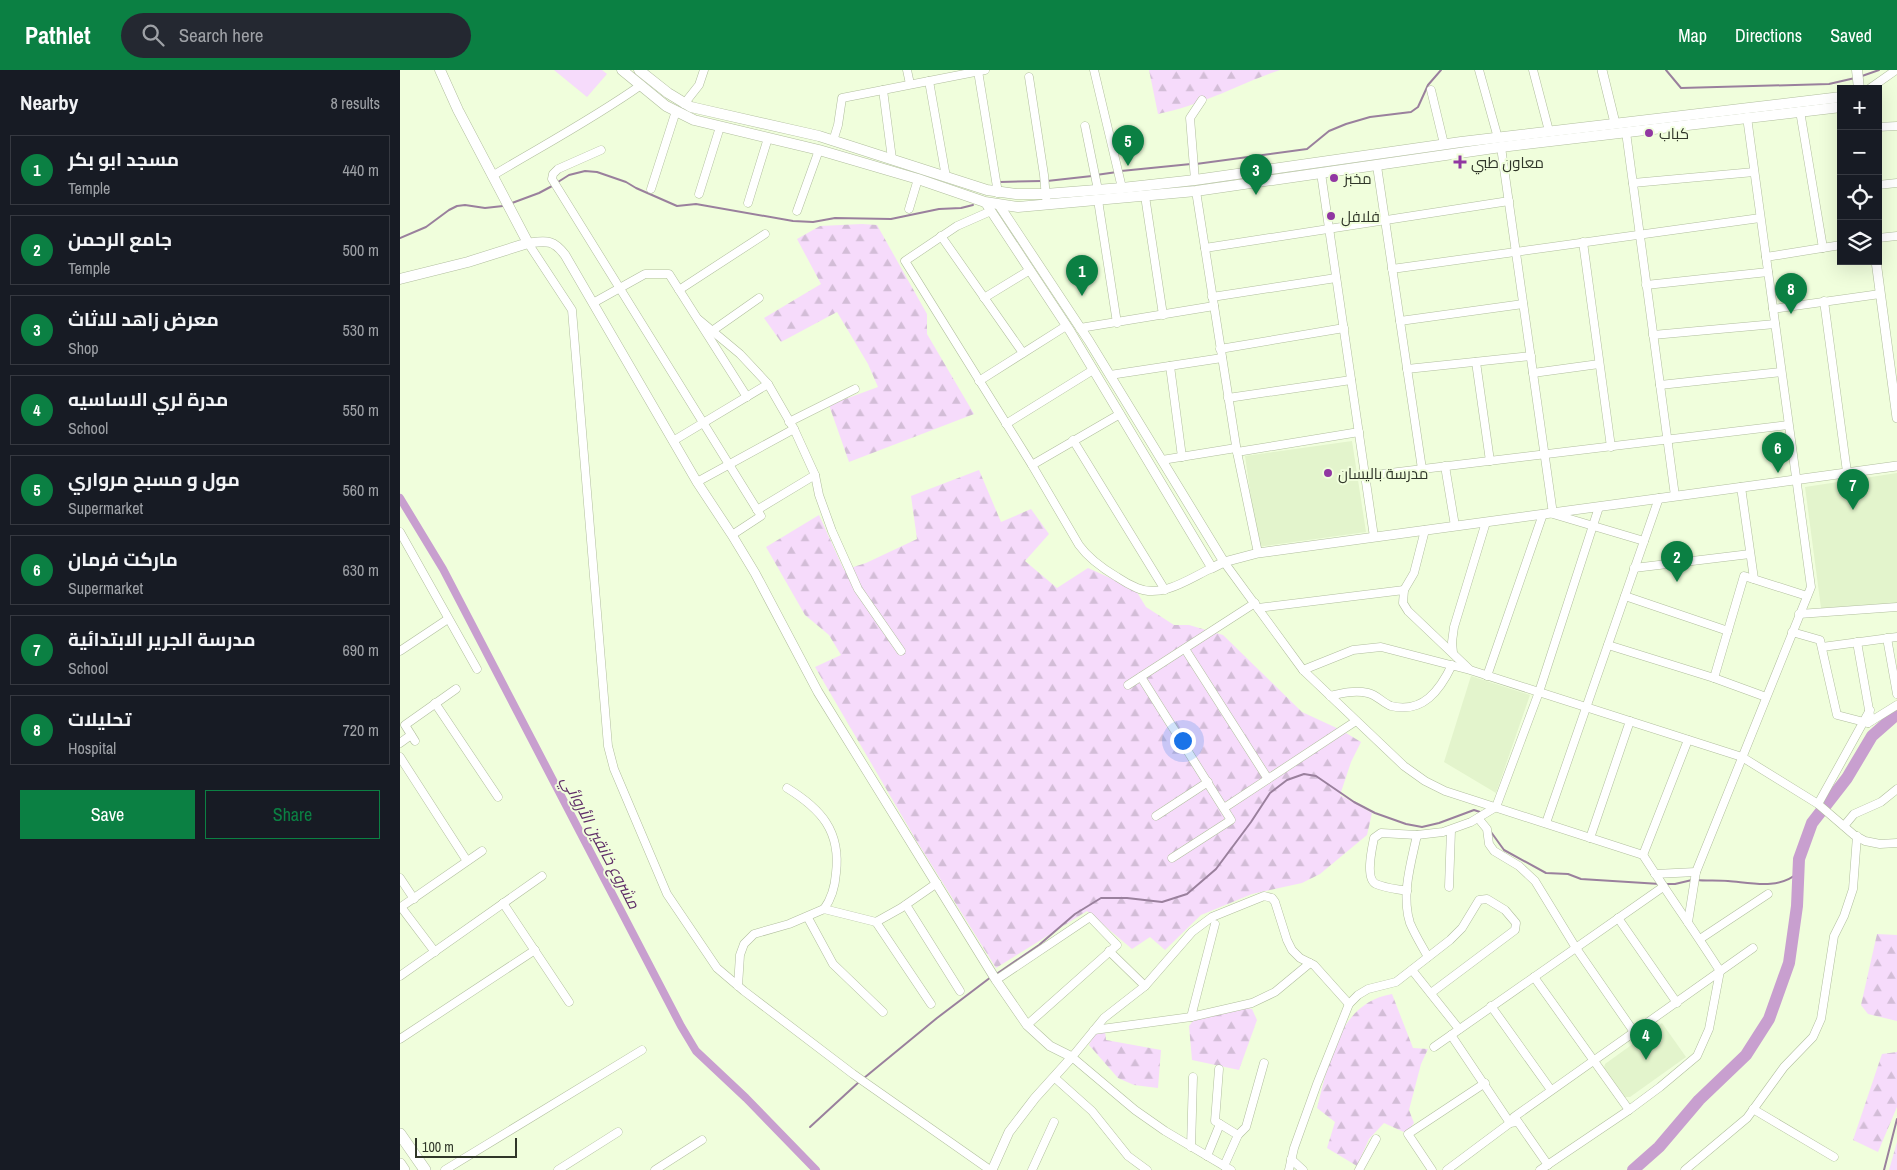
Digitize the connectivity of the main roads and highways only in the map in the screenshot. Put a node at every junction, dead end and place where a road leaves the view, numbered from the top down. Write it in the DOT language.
graph roads {
  1 [pos="440,70"];
  2 [pos="622,70"];
  3 [pos="639,70"];
  4 [pos="1837,98"];
  5 [pos="1837,107"];
  6 [pos="1806,108"];
  7 [pos="833,141"];
  8 [pos="1499,142"];
  9 [pos="1462,147"];
  10 [pos="830,153"];
  11 [pos="1245,173"];
  12 [pos="1195,181"];
  13 [pos="1248,183"];
  14 [pos="1097,190"];
  15 [pos="400,279"];
  16 [pos="400,1134"];
  17 [pos="400,1164"];
  18 [pos="404,1170"];
  19 [pos="425,1170"];
  1 -- 15 [label="main road"];
  2 -- 10 [label="main road"];
  3 -- 7 [label="main road"];
  4 -- 6 [label="main road"];
  5 -- 6 [label="main road"];
  6 -- 8 [label="main road"];
  6 -- 8 [label="main road"];
  7 -- 10 [label="main road"];
  7 -- 14 [label="main road"];
  8 -- 9 [label="main road"];
  9 -- 11 [label="main road"];
  9 -- 13 [label="main road"];
  10 -- 14 [label="main road"];
  11 -- 12 [label="main road"];
  11 -- 13 [label="main road"];
  12 -- 13 [label="main road"];
  12 -- 14 [label="main road"];
  12 -- 14 [label="main road"];
  16 -- 19 [label="main road"];
  17 -- 18 [label="main road"];
}
